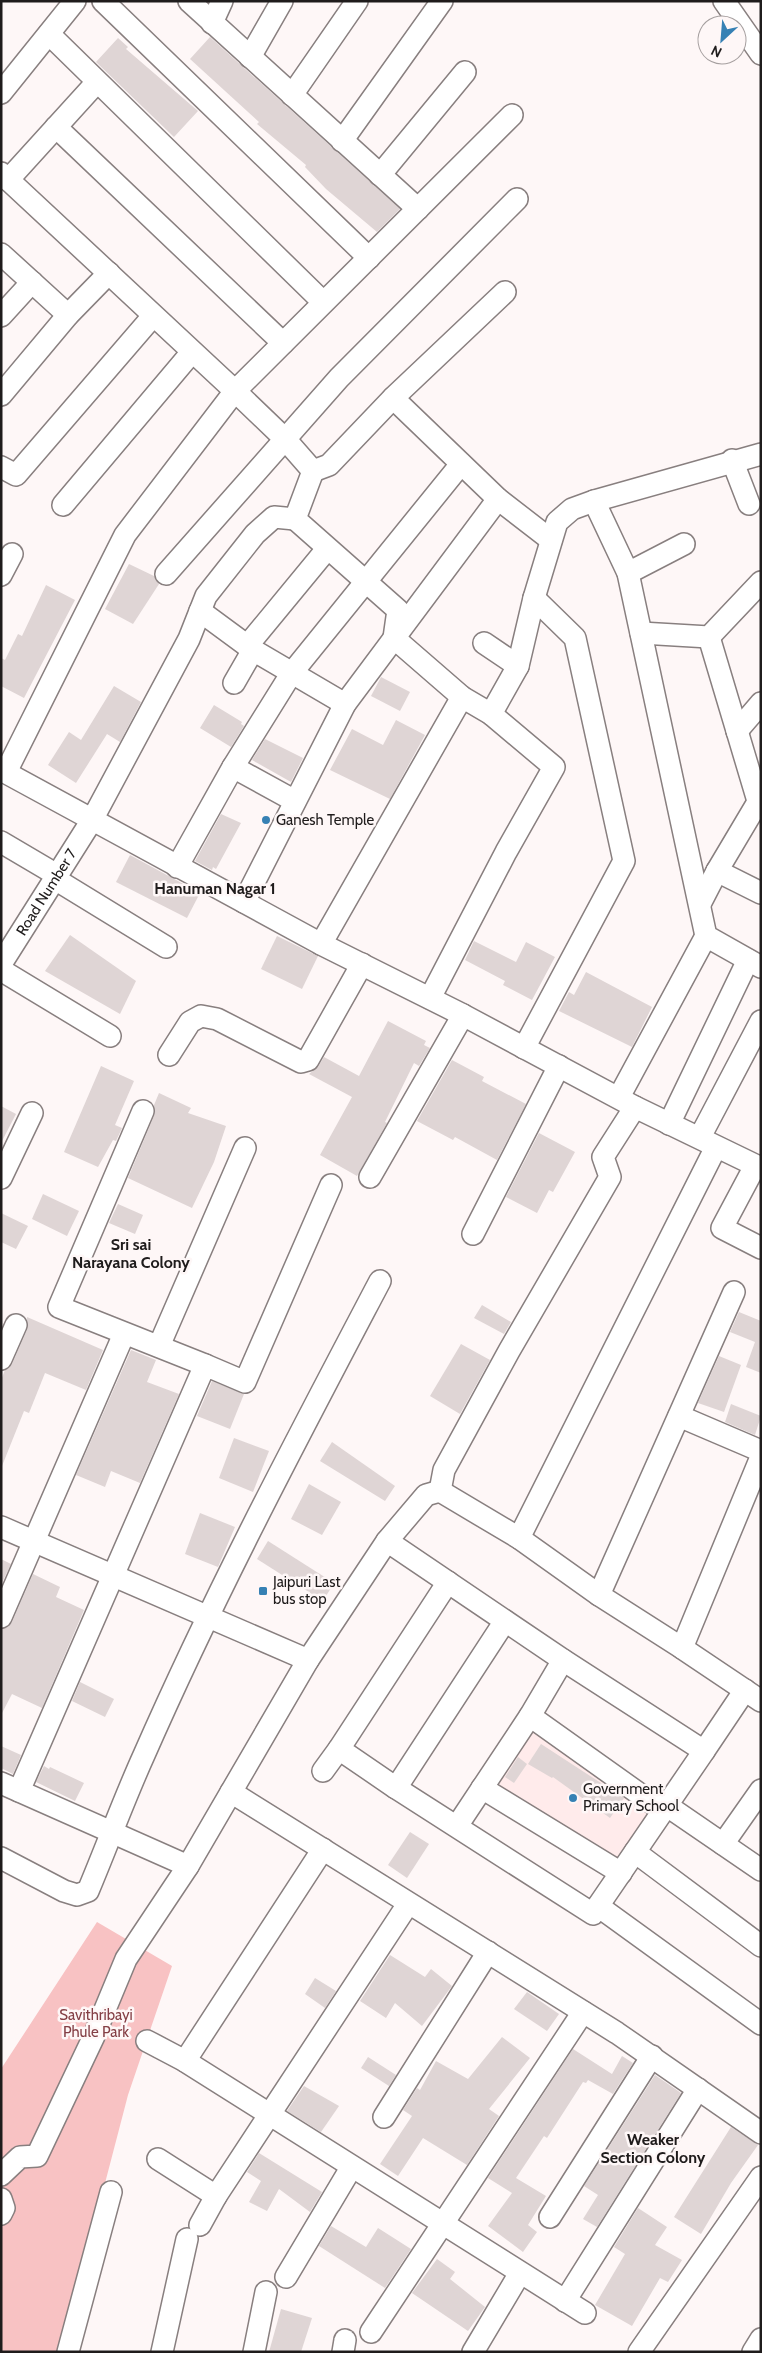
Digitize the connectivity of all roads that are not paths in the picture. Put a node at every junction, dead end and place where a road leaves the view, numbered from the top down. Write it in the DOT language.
graph roads {
  1 [pos="75,1"];
  2 [pos="103,1"];
  3 [pos="189,1"];
  4 [pos="222,1"];
  5 [pos="282,1"];
  6 [pos="357,1"];
  7 [pos="442,1"];
  8 [pos="724,1"];
  9 [pos="212,23"];
  10 [pos="48,34"];
  11 [pos="761,54"];
  12 [pos="250,57"];
  13 [pos="465,72"];
  14 [pos="97,82"];
  15 [pos="1,93"];
  16 [pos="292,95"];
  17 [pos="512,115"];
  18 [pos="56,127"];
  19 [pos="342,141"];
  20 [pos="380,175"];
  21 [pos="5,177"];
  22 [pos="518,199"];
  23 [pos="418,209"];
  24 [pos="1,254"];
  25 [pos="368,258"];
  26 [pos="108,273"];
  27 [pos="32,282"];
  28 [pos="505,292"];
  29 [pos="323,302"];
  30 [pos="68,315"];
  31 [pos="1,316"];
  32 [pos="153,316"];
  33 [pos="282,343"];
  34 [pos="192,352"];
  35 [pos="235,391"];
  36 [pos="1,395"];
  37 [pos="393,398"];
  38 [pos="284,439"];
  39 [pos="761,454"];
  40 [pos="732,460"];
  41 [pos="461,464"];
  42 [pos="1,467"];
  43 [pos="313,471"];
  44 [pos="498,499"];
  45 [pos="594,501"];
  46 [pos="749,504"];
  47 [pos="63,505"];
  48 [pos="295,519"];
  49 [pos="551,540"];
  50 [pos="684,544"];
  51 [pos="327,549"];
  52 [pos="12,554"];
  53 [pos="628,573"];
  54 [pos="166,574"];
  55 [pos="1,575"];
  56 [pos="366,582"];
  57 [pos="761,582"];
  58 [pos="534,598"];
  59 [pos="200,611"];
  60 [pos="641,633"];
  61 [pos="709,637"];
  62 [pos="394,638"];
  63 [pos="484,643"];
  64 [pos="250,648"];
  65 [pos="518,666"];
  66 [pos="291,674"];
  67 [pos="234,683"];
  68 [pos="462,697"];
  69 [pos="761,703"];
  70 [pos="345,704"];
  71 [pos="491,714"];
  72 [pos="737,731"];
  73 [pos="233,767"];
  74 [pos="4,771"];
  75 [pos="760,800"];
  76 [pos="295,801"];
  77 [pos="92,820"];
  78 [pos="1,842"];
  79 [pos="177,866"];
  80 [pos="717,870"];
  81 [pos="56,877"];
  82 [pos="761,893"];
  83 [pos="244,902"];
  84 [pos="700,904"];
  85 [pos="706,936"];
  86 [pos="321,944"];
  87 [pos="166,947"];
  88 [pos="755,963"];
  89 [pos="1,964"];
  90 [pos="362,964"];
  91 [pos="1,970"];
  92 [pos="430,998"];
  93 [pos="463,1015"];
  94 [pos="761,1021"];
  95 [pos="110,1036"];
  96 [pos="524,1048"];
  97 [pos="169,1055"];
  98 [pos="559,1066"];
  99 [pos="627,1102"];
  100 [pos="143,1111"];
  101 [pos="32,1113"];
  102 [pos="669,1124"];
  103 [pos="708,1142"];
  104 [pos="245,1148"];
  105 [pos="758,1167"];
  106 [pos="1,1178"];
  107 [pos="370,1178"];
  108 [pos="331,1185"];
  109 [pos="473,1234"];
  110 [pos="761,1248"];
  111 [pos="380,1281"];
  112 [pos="734,1292"];
  113 [pos="16,1325"];
  114 [pos="124,1334"];
  115 [pos="160,1346"];
  116 [pos="1,1359"];
  117 [pos="205,1365"];
  118 [pos="679,1416"];
  119 [pos="761,1451"];
  120 [pos="761,1457"];
  121 [pos="440,1491"];
  122 [pos="1,1527"];
  123 [pos="519,1538"];
  124 [pos="34,1541"];
  125 [pos="387,1541"];
  126 [pos="115,1576"];
  127 [pos="448,1582"];
  128 [pos="599,1595"];
  129 [pos="1,1617"];
  130 [pos="209,1617"];
  131 [pos="505,1620"];
  132 [pos="682,1648"];
  133 [pos="308,1660"];
  134 [pos="563,1660"];
  135 [pos="753,1696"];
  136 [pos="530,1716"];
  137 [pos="339,1749"];
  138 [pos="704,1751"];
  139 [pos="324,1772"];
  140 [pos="10,1787"];
  141 [pos="396,1788"];
  142 [pos="482,1788"];
  143 [pos="761,1791"];
  144 [pos="231,1792"];
  145 [pos="664,1808"];
  146 [pos="457,1826"];
  147 [pos="112,1834"];
  148 [pos="723,1844"];
  149 [pos="323,1849"];
  150 [pos="635,1852"];
  151 [pos="1,1858"];
  152 [pos="188,1866"];
  153 [pos="761,1870"];
  154 [pos="621,1873"];
  155 [pos="408,1904"];
  156 [pos="598,1906"];
  157 [pos="761,1946"];
  158 [pos="488,1952"];
  159 [pos="582,2012"];
  160 [pos="761,2024"];
  161 [pos="147,2041"];
  162 [pos="652,2056"];
  163 [pos="185,2061"];
  164 [pos="698,2089"];
  165 [pos="270,2114"];
  166 [pos="384,2118"];
  167 [pos="761,2133"];
  168 [pos="158,2158"];
  169 [pos="351,2168"];
  170 [pos="1,2175"];
  171 [pos="761,2177"];
  172 [pos="111,2192"];
  173 [pos="216,2196"];
  174 [pos="1,2199"];
  175 [pos="1,2214"];
  176 [pos="550,2217"];
  177 [pos="442,2222"];
  178 [pos="520,2273"];
  179 [pos="286,2277"];
  180 [pos="266,2292"];
  181 [pos="565,2301"];
  182 [pos="585,2314"];
  183 [pos="371,2332"];
  184 [pos="761,2339"];
  185 [pos="68,2352"];
  186 [pos="162,2352"];
  187 [pos="254,2352"];
  188 [pos="472,2352"];
  189 [pos="639,2352"];
  190 [pos="753,2352"];
  1 -- 10 [label="street"];
  2 -- 25 [label="street"];
  3 -- 9 [label="street"];
  4 -- 9 [label="street"];
  5 -- 12 [label="street"];
  6 -- 16 [label="street"];
  7 -- 19 [label="street"];
  8 -- 11 [label="street"];
  9 -- 12 [label="street"];
  10 -- 14 [label="street"];
  10 -- 15 [label="street"];
  12 -- 16 [label="street"];
  13 -- 20 [label="street"];
  14 -- 18 [label="street"];
  14 -- 29 [label="street"];
  16 -- 19 [label="street"];
  17 -- 23 [label="street"];
  18 -- 21 [label="street"];
  18 -- 33 [label="street"];
  19 -- 20 [label="street"];
  20 -- 23 [label="street"];
  21 -- 26 [label="street"];
  22 -- 38 [label="street"];
  23 -- 25 [label="street"];
  24 -- 27 [label="street"];
  25 -- 29 [label="street"];
  26 -- 30 [label="street"];
  26 -- 32 [label="street"];
  27 -- 30 [label="street"];
  27 -- 31 [label="street"];
  28 -- 37 [label="street"];
  29 -- 33 [label="street"];
  30 -- 36 [label="street"];
  32 -- 34 [label="street"];
  32 -- 42 [label="street"];
  33 -- 35 [label="street"];
  34 -- 35 [label="street"];
  34 -- 47 [label="street"];
  35 -- 38 [label="street"];
  35 -- 74 [label="street"];
  37 -- 41 [label="street"];
  37 -- 43 [label="street"];
  38 -- 43 [label="street"];
  38 -- 54 [label="street"];
  39 -- 40 [label="street"];
  40 -- 45 [label="street"];
  40 -- 46 [label="street"];
  41 -- 44 [label="street"];
  41 -- 56 [label="street"];
  43 -- 48 [label="street"];
  44 -- 49 [label="street"];
  44 -- 62 [label="street"];
  45 -- 49 [label="street"];
  45 -- 53 [label="street"];
  48 -- 51 [label="street"];
  48 -- 59 [label="street, Road Number 7"];
  49 -- 58 [label="street"];
  50 -- 53 [label="street"];
  51 -- 56 [label="street"];
  51 -- 64 [label="street"];
  52 -- 55 [label="street"];
  53 -- 60 [label="street"];
  56 -- 62 [label="street"];
  56 -- 66 [label="street"];
  57 -- 61 [label="street"];
  58 -- 65 [label="street"];
  58 -- 96 [label="street"];
  59 -- 64 [label="street"];
  59 -- 77 [label="street, Road Number 7"];
  60 -- 61 [label="street"];
  60 -- 84 [label="street"];
  61 -- 72 [label="street"];
  62 -- 68 [label="street"];
  62 -- 70 [label="street"];
  63 -- 65 [label="street"];
  64 -- 66 [label="street"];
  64 -- 67 [label="street"];
  65 -- 71 [label="street"];
  66 -- 70 [label="street"];
  66 -- 73 [label="street"];
  68 -- 71 [label="street"];
  68 -- 86 [label="street"];
  69 -- 72 [label="street"];
  70 -- 76 [label="street"];
  71 -- 92 [label="street"];
  72 -- 75 [label="street"];
  73 -- 76 [label="street"];
  73 -- 79 [label="street"];
  74 -- 77 [label="street"];
  75 -- 80 [label="street"];
  76 -- 83 [label="street"];
  77 -- 79 [label="street"];
  77 -- 81 [label="street, Road Number 7"];
  78 -- 81 [label="street"];
  79 -- 83 [label="street"];
  80 -- 82 [label="street"];
  80 -- 84 [label="street"];
  81 -- 87 [label="street"];
  81 -- 89 [label="street, Road Number 7"];
  83 -- 86 [label="street"];
  84 -- 85 [label="street"];
  85 -- 88 [label="street"];
  85 -- 99 [label="street"];
  86 -- 90 [label="street"];
  88 -- 102 [label="street"];
  90 -- 92 [label="street"];
  90 -- 97 [label="street"];
  91 -- 95 [label="street"];
  92 -- 93 [label="street"];
  93 -- 96 [label="street"];
  93 -- 107 [label="street"];
  94 -- 103 [label="street"];
  96 -- 98 [label="street"];
  98 -- 99 [label="street"];
  98 -- 109 [label="street"];
  99 -- 102 [label="street"];
  99 -- 121 [label="street"];
  100 -- 114 [label="street"];
  101 -- 106 [label="street"];
  102 -- 103 [label="street"];
  103 -- 105 [label="street"];
  103 -- 123 [label="street"];
  104 -- 115 [label="street"];
  105 -- 110 [label="street"];
  108 -- 117 [label="street"];
  111 -- 130 [label="street"];
  112 -- 118 [label="street"];
  113 -- 116 [label="street"];
  114 -- 115 [label="street"];
  114 -- 124 [label="street"];
  115 -- 117 [label="street"];
  117 -- 126 [label="street"];
  118 -- 119 [label="street"];
  118 -- 128 [label="street"];
  120 -- 132 [label="street"];
  121 -- 123 [label="street"];
  121 -- 125 [label="street"];
  122 -- 124 [label="street"];
  123 -- 128 [label="street"];
  124 -- 126 [label="street"];
  124 -- 129 [label="street"];
  125 -- 127 [label="street"];
  125 -- 133 [label="street"];
  126 -- 130 [label="street"];
  126 -- 140 [label="street"];
  127 -- 131 [label="street"];
  127 -- 137 [label="street"];
  128 -- 132 [label="street"];
  130 -- 133 [label="street"];
  130 -- 147 [label="street"];
  131 -- 134 [label="street"];
  131 -- 141 [label="street"];
  132 -- 135 [label="street"];
  133 -- 144 [label="street"];
  134 -- 136 [label="street"];
  134 -- 138 [label="street"];
  135 -- 138 [label="street"];
  136 -- 142 [label="street"];
  136 -- 145 [label="street"];
  137 -- 139 [label="street"];
  137 -- 141 [label="street"];
  138 -- 145 [label="street"];
  140 -- 147 [label="street"];
  141 -- 146 [label="street"];
  142 -- 146 [label="street"];
  142 -- 154 [label="street"];
  143 -- 148 [label="street"];
  144 -- 149 [label="street"];
  144 -- 152 [label="street"];
  145 -- 148 [label="street"];
  145 -- 150 [label="street"];
  146 -- 156 [label="street"];
  147 -- 151 [label="street"];
  147 -- 152 [label="street"];
  148 -- 153 [label="street"];
  149 -- 155 [label="street"];
  149 -- 163 [label="street"];
  150 -- 154 [label="street"];
  150 -- 157 [label="street"];
  152 -- 170 [label="street"];
  154 -- 156 [label="street"];
  155 -- 158 [label="street"];
  155 -- 165 [label="street"];
  156 -- 160 [label="street"];
  158 -- 159 [label="street"];
  158 -- 166 [label="street"];
  159 -- 162 [label="street"];
  159 -- 177 [label="street"];
  161 -- 163 [label="street"];
  162 -- 164 [label="street"];
  162 -- 176 [label="street"];
  163 -- 165 [label="street"];
  164 -- 167 [label="street"];
  164 -- 181 [label="street"];
  165 -- 169 [label="street"];
  165 -- 173 [label="street"];
  168 -- 173 [label="street"];
  169 -- 177 [label="street"];
  169 -- 179 [label="street"];
  171 -- 189 [label="street"];
  172 -- 185 [label="street"];
  173 -- 186 [label="street"];
  174 -- 175 [label="street"];
  177 -- 178 [label="street"];
  177 -- 183 [label="street"];
  178 -- 181 [label="street"];
  178 -- 188 [label="street"];
  180 -- 187 [label="street"];
  181 -- 182 [label="street"];
  184 -- 190 [label="street"];
}
